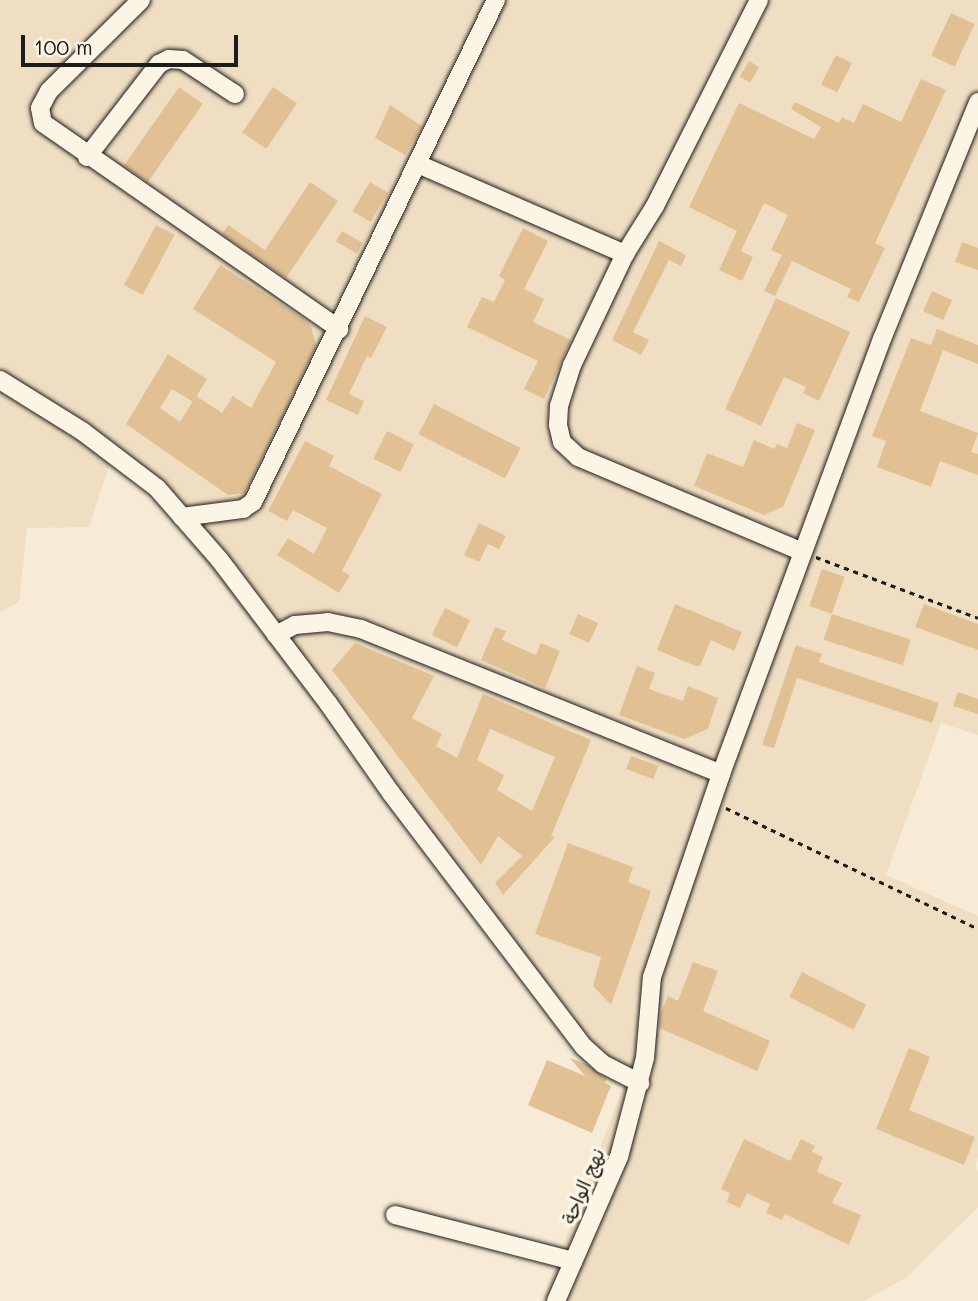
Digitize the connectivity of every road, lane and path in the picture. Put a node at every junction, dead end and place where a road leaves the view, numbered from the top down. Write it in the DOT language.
graph roads {
  1 [pos="141,0"];
  2 [pos="496,0"];
  3 [pos="758,0"];
  4 [pos="235,94"];
  5 [pos="978,102"];
  6 [pos="87,157"];
  7 [pos="418,164"];
  8 [pos="625,254"];
  9 [pos="339,329"];
  10 [pos="0,380"];
  11 [pos="183,517"];
  12 [pos="803,552"];
  13 [pos="978,618"];
  14 [pos="276,635"];
  15 [pos="721,774"];
  16 [pos="712,801"];
  17 [pos="978,929"];
  18 [pos="640,1083"];
  19 [pos="395,1215"];
  20 [pos="573,1261"];
  21 [pos="556,1301"];
  1 -- 6 [label="street"];
  2 -- 7 [label="street"];
  3 -- 8 [label="street"];
  4 -- 6 [label="street"];
  5 -- 12 [label="street, نهج الواحة"];
  6 -- 9 [label="street"];
  7 -- 8 [label="street"];
  7 -- 9 [label="street"];
  8 -- 12 [label="street"];
  9 -- 11 [label="street"];
  10 -- 11 [label="street"];
  11 -- 14 [label="street"];
  12 -- 13 [label="path"];
  12 -- 15 [label="street, نهج الواحة"];
  14 -- 15 [label="street"];
  14 -- 18 [label="street"];
  15 -- 16 [label="street, نهج الواحة"];
  16 -- 17 [label="path"];
  16 -- 18 [label="street, نهج الواحة"];
  18 -- 20 [label="street, نهج الواحة"];
  19 -- 20 [label="street"];
  20 -- 21 [label="street, نهج الواحة"];
}
